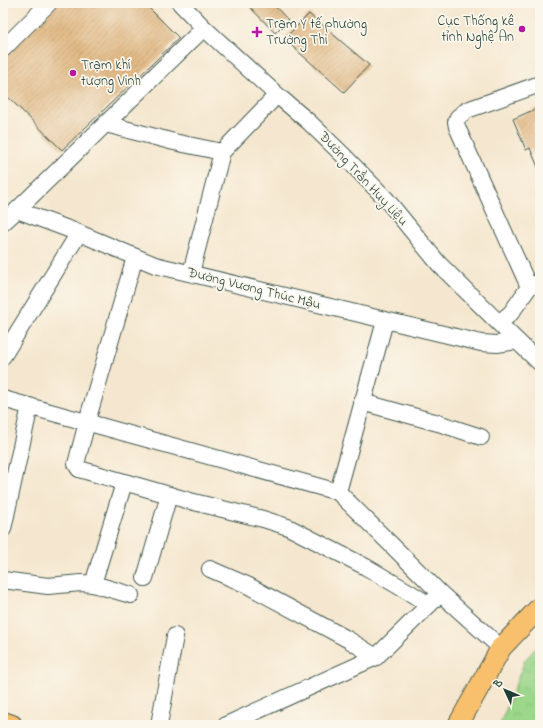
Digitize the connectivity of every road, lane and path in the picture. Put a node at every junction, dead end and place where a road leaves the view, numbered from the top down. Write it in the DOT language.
graph roads {
  1 [pos="49,3"];
  2 [pos="180,3"];
  3 [pos="204,28"];
  4 [pos="3,49"];
  5 [pos="540,84"];
  6 [pos="277,95"];
  7 [pos="106,124"];
  8 [pos="222,152"];
  9 [pos="17,210"];
  10 [pos="3,223"];
  11 [pos="79,233"];
  12 [pos="135,257"];
  13 [pos="191,273"];
  14 [pos="534,284"];
  15 [pos="385,321"];
  16 [pos="499,323"];
  17 [pos="517,341"];
  18 [pos="3,356"];
  19 [pos="540,363"];
  20 [pos="3,399"];
  21 [pos="362,402"];
  22 [pos="30,406"];
  23 [pos="87,423"];
  24 [pos="481,438"];
  25 [pos="124,483"];
  26 [pos="338,492"];
  27 [pos="169,495"];
  28 [pos="3,529"];
  29 [pos="210,569"];
  30 [pos="145,578"];
  31 [pos="3,580"];
  32 [pos="93,584"];
  33 [pos="440,593"];
  34 [pos="131,595"];
  35 [pos="429,605"];
  36 [pos="540,607"];
  37 [pos="175,636"];
  38 [pos="501,648"];
  39 [pos="376,657"];
  40 [pos="3,722"];
  41 [pos="12,725"];
  42 [pos="159,725"];
  43 [pos="226,725"];
  44 [pos="458,725"];
  1 -- 4 [label="street"];
  2 -- 3 [label="street, Đường Trần Huy Liệu"];
  3 -- 6 [label="street, Đường Trần Huy Liệu"];
  3 -- 7 [label="street"];
  5 -- 14 [label="street"];
  6 -- 8 [label="street"];
  6 -- 16 [label="street, Đường Trần Huy Liệu"];
  7 -- 8 [label="street"];
  7 -- 9 [label="street"];
  8 -- 13 [label="street"];
  9 -- 10 [label="street"];
  9 -- 11 [label="street, Đường Vương Thúc Mậu"];
  11 -- 12 [label="street, Đường Vương Thúc Mậu"];
  11 -- 18 [label="street"];
  12 -- 13 [label="street, Đường Vương Thúc Mậu"];
  12 -- 23 [label="street"];
  13 -- 15 [label="street, Đường Vương Thúc Mậu"];
  14 -- 16 [label="street"];
  15 -- 17 [label="street, Đường Vương Thúc Mậu"];
  15 -- 21 [label="street"];
  16 -- 17 [label="street, Đường Trần Huy Liệu"];
  17 -- 19 [label="street, Đường Trần Huy Liệu"];
  20 -- 22 [label="street"];
  21 -- 24 [label="street"];
  21 -- 26 [label="street"];
  22 -- 23 [label="street"];
  22 -- 28 [label="street"];
  23 -- 25 [label="street"];
  23 -- 26 [label="street"];
  25 -- 27 [label="street"];
  25 -- 32 [label="street"];
  26 -- 33 [label="street"];
  27 -- 30 [label="street"];
  27 -- 35 [label="street"];
  29 -- 39 [label="street"];
  31 -- 32 [label="street"];
  32 -- 34 [label="street"];
  33 -- 35 [label="street"];
  33 -- 38 [label="street"];
  35 -- 39 [label="street"];
  36 -- 38 [label="main road"];
  37 -- 42 [label="street"];
  38 -- 44 [label="main road"];
  39 -- 43 [label="street"];
  40 -- 41 [label="main road"];
}
